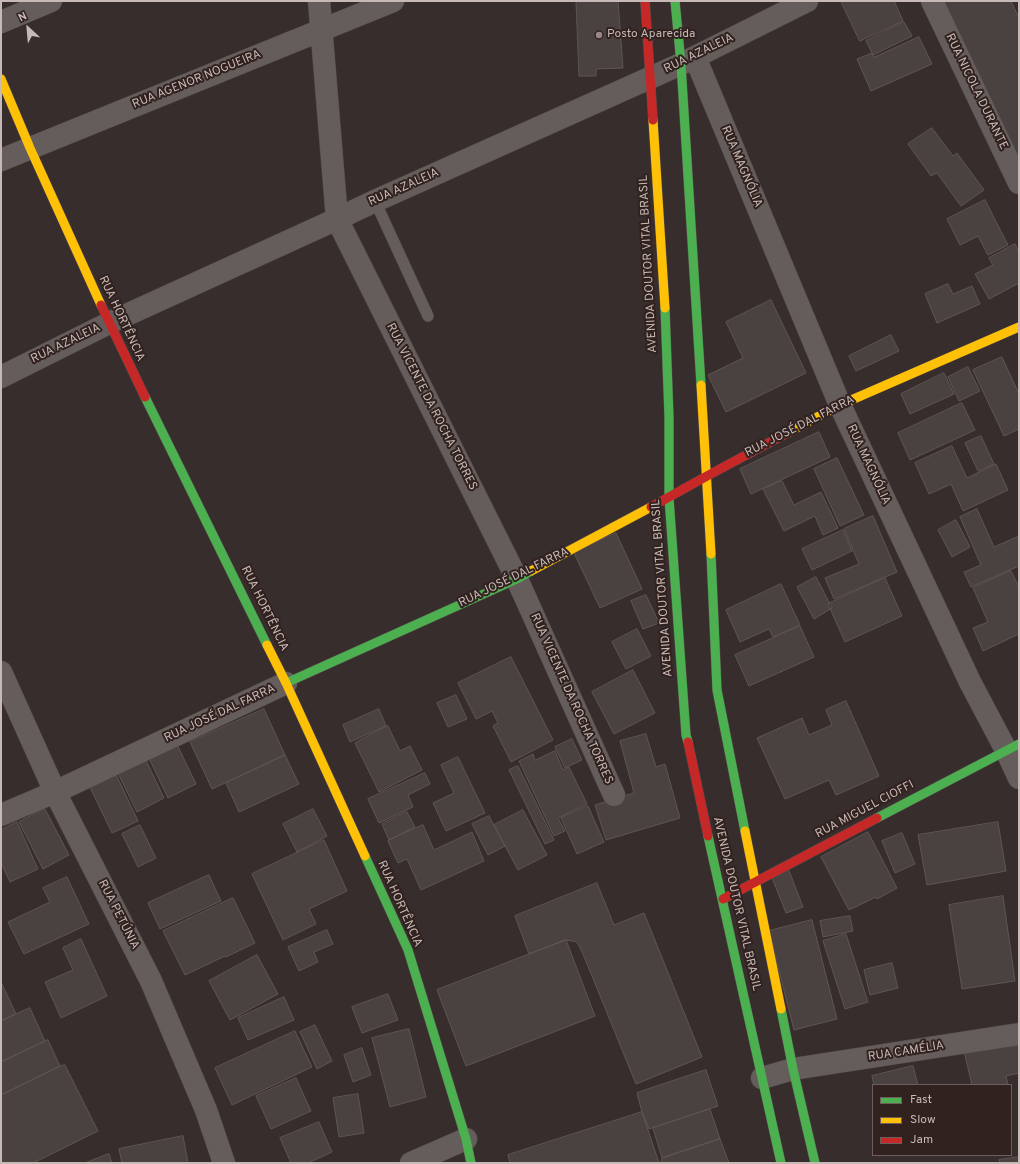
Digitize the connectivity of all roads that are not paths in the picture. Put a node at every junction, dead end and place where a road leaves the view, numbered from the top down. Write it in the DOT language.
graph roads {
  1 [pos="51,1"];
  2 [pos="319,1"];
  3 [pos="393,1"];
  4 [pos="645,1"];
  5 [pos="675,1"];
  6 [pos="807,1"];
  7 [pos="932,1"];
  8 [pos="771,9"];
  9 [pos="1,22"];
  10 [pos="321,30"];
  11 [pos="688,61"];
  12 [pos="651,78"];
  13 [pos="1,79"];
  14 [pos="30,148"];
  15 [pos="1,160"];
  16 [pos="1019,183"];
  17 [pos="375,201"];
  18 [pos="337,219"];
  19 [pos="428,316"];
  20 [pos="109,323"];
  21 [pos="1019,327"];
  22 [pos="1,377"];
  23 [pos="840,405"];
  24 [pos="706,476"];
  25 [pos="669,498"];
  26 [pos="517,579"];
  27 [pos="1,672"];
  28 [pos="286,683"];
  29 [pos="1013,747"];
  30 [pos="1019,778"];
  31 [pos="55,792"];
  32 [pos="614,795"];
  33 [pos="1,815"];
  34 [pos="755,882"];
  35 [pos="723,899"];
  36 [pos="1019,1034"];
  37 [pos="793,1069"];
  38 [pos="762,1078"];
  39 [pos="466,1139"];
  40 [pos="224,1163"];
  41 [pos="411,1163"];
  42 [pos="472,1163"];
  43 [pos="781,1163"];
  44 [pos="815,1163"];
  1 -- 9 [label="street"];
  2 -- 10 [label="street, RUA VICENTE DA ROCHA TORRES"];
  3 -- 10 [label="street, RUA AGENOR NOGUEIRA"];
  4 -- 12 [label="main road, AVENIDA DOUTOR VITAL BRASIL"];
  5 -- 11 [label="main road, AVENIDA DOUTOR VITAL BRASIL"];
  6 -- 8 [label="street, RUA AZALEIA"];
  7 -- 16 [label="street, RUA NICOLA DURANTE"];
  8 -- 11 [label="street, RUA AZALEIA"];
  10 -- 14 [label="street, RUA AGENOR NOGUEIRA"];
  10 -- 18 [label="street, RUA VICENTE DA ROCHA TORRES"];
  11 -- 12 [label="street, RUA AZALEIA"];
  11 -- 23 [label="street, RUA MAGNÓLIA"];
  11 -- 24 [label="main road, AVENIDA DOUTOR VITAL BRASIL"];
  12 -- 17 [label="street, RUA AZALEIA"];
  12 -- 25 [label="main road, AVENIDA DOUTOR VITAL BRASIL"];
  13 -- 14 [label="main road, RUA HORTÊNCIA"];
  14 -- 15 [label="street, RUA AGENOR NOGUEIRA"];
  14 -- 20 [label="main road, RUA HORTÊNCIA"];
  17 -- 18 [label="street, RUA AZALEIA"];
  17 -- 19 [label="lane"];
  18 -- 20 [label="street, RUA AZALEIA"];
  18 -- 26 [label="street, RUA VICENTE DA ROCHA TORRES"];
  20 -- 22 [label="street, RUA AZALEIA"];
  20 -- 28 [label="main road, RUA HORTÊNCIA"];
  21 -- 23 [label="main road, RUA JOSÉ DAL FARRA"];
  23 -- 24 [label="main road, RUA JOSÉ DAL FARRA"];
  23 -- 29 [label="street, RUA MAGNÓLIA"];
  24 -- 25 [label="main road, RUA JOSÉ DAL FARRA"];
  24 -- 34 [label="main road, AVENIDA DOUTOR VITAL BRASIL"];
  25 -- 26 [label="main road, RUA JOSÉ DAL FARRA"];
  25 -- 35 [label="main road, AVENIDA DOUTOR VITAL BRASIL"];
  26 -- 28 [label="main road, RUA JOSÉ DAL FARRA"];
  26 -- 32 [label="street, RUA VICENTE DA ROCHA TORRES"];
  27 -- 31 [label="street, RUA PETÚNIA"];
  28 -- 31 [label="street, RUA JOSÉ DAL FARRA"];
  28 -- 39 [label="main road, RUA HORTÊNCIA"];
  29 -- 30 [label="street, RUA MAGNÓLIA"];
  29 -- 34 [label="main road, RUA MIGUEL CIOFFI"];
  31 -- 33 [label="street, RUA JOSÉ DAL FARRA"];
  31 -- 40 [label="street, RUA PETÚNIA"];
  34 -- 35 [label="main road, RUA MIGUEL CIOFFI"];
  34 -- 37 [label="main road, AVENIDA DOUTOR VITAL BRASIL"];
  35 -- 38 [label="main road, AVENIDA DOUTOR VITAL BRASIL"];
  36 -- 37 [label="street, RUA CAMÉLIA"];
  37 -- 38 [label="street, RUA CAMÉLIA"];
  37 -- 44 [label="main road, AVENIDA DOUTOR VITAL BRASIL"];
  38 -- 43 [label="main road, AVENIDA DOUTOR VITAL BRASIL"];
  39 -- 41 [label="street"];
  39 -- 42 [label="main road, RUA HORTÊNCIA"];
}
